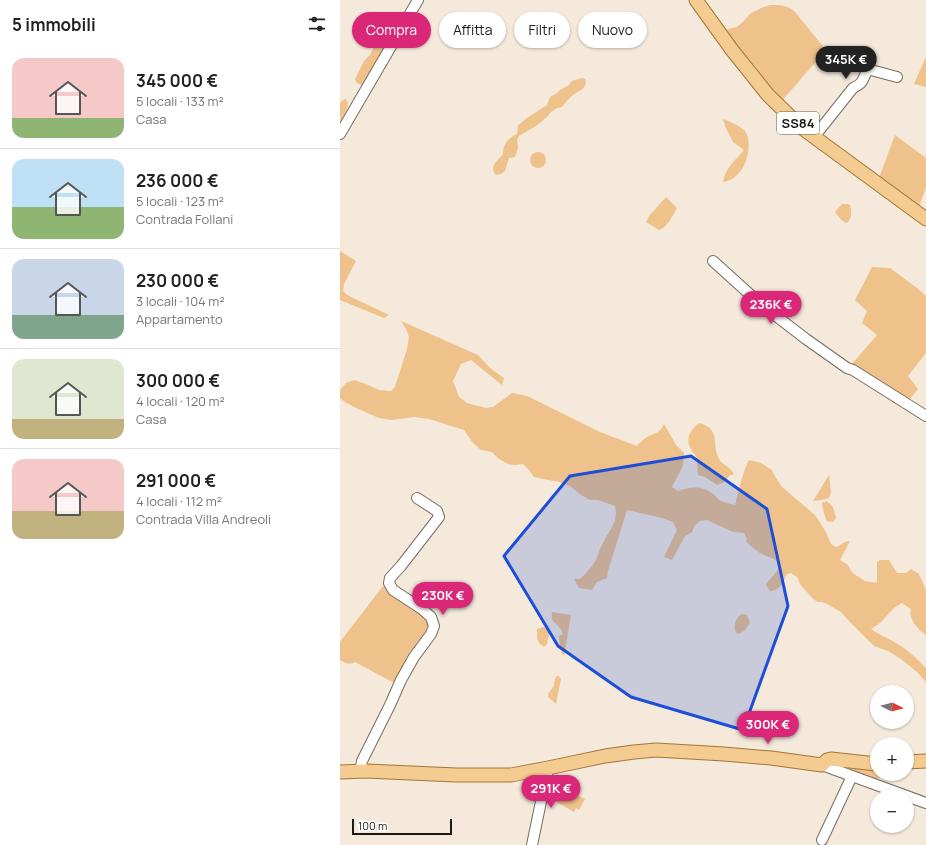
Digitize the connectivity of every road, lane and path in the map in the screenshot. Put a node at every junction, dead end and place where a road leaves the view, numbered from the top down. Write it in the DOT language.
graph roads {
  1 [pos="418,0"];
  2 [pos="696,0"];
  3 [pos="897,77"];
  4 [pos="340,134"];
  5 [pos="814,137"];
  6 [pos="926,219"];
  7 [pos="713,261"];
  8 [pos="926,416"];
  9 [pos="417,498"];
  10 [pos="926,761"];
  11 [pos="914,762"];
  12 [pos="870,763"];
  13 [pos="822,765"];
  14 [pos="548,768"];
  15 [pos="340,772"];
  16 [pos="360,772"];
  17 [pos="852,776"];
  18 [pos="926,803"];
  19 [pos="822,840"];
  20 [pos="532,845"];
  1 -- 4 [label="street"];
  2 -- 5 [label="main road, SS84"];
  3 -- 5 [label="street"];
  5 -- 6 [label="main road, SS84"];
  7 -- 8 [label="street"];
  9 -- 16 [label="street"];
  10 -- 11 [label="main road"];
  12 -- 13 [label="main road"];
  13 -- 14 [label="main road"];
  13 -- 17 [label="street"];
  14 -- 16 [label="main road"];
  14 -- 20 [label="street"];
  15 -- 16 [label="main road"];
  17 -- 18 [label="street"];
  17 -- 19 [label="street"];
}
